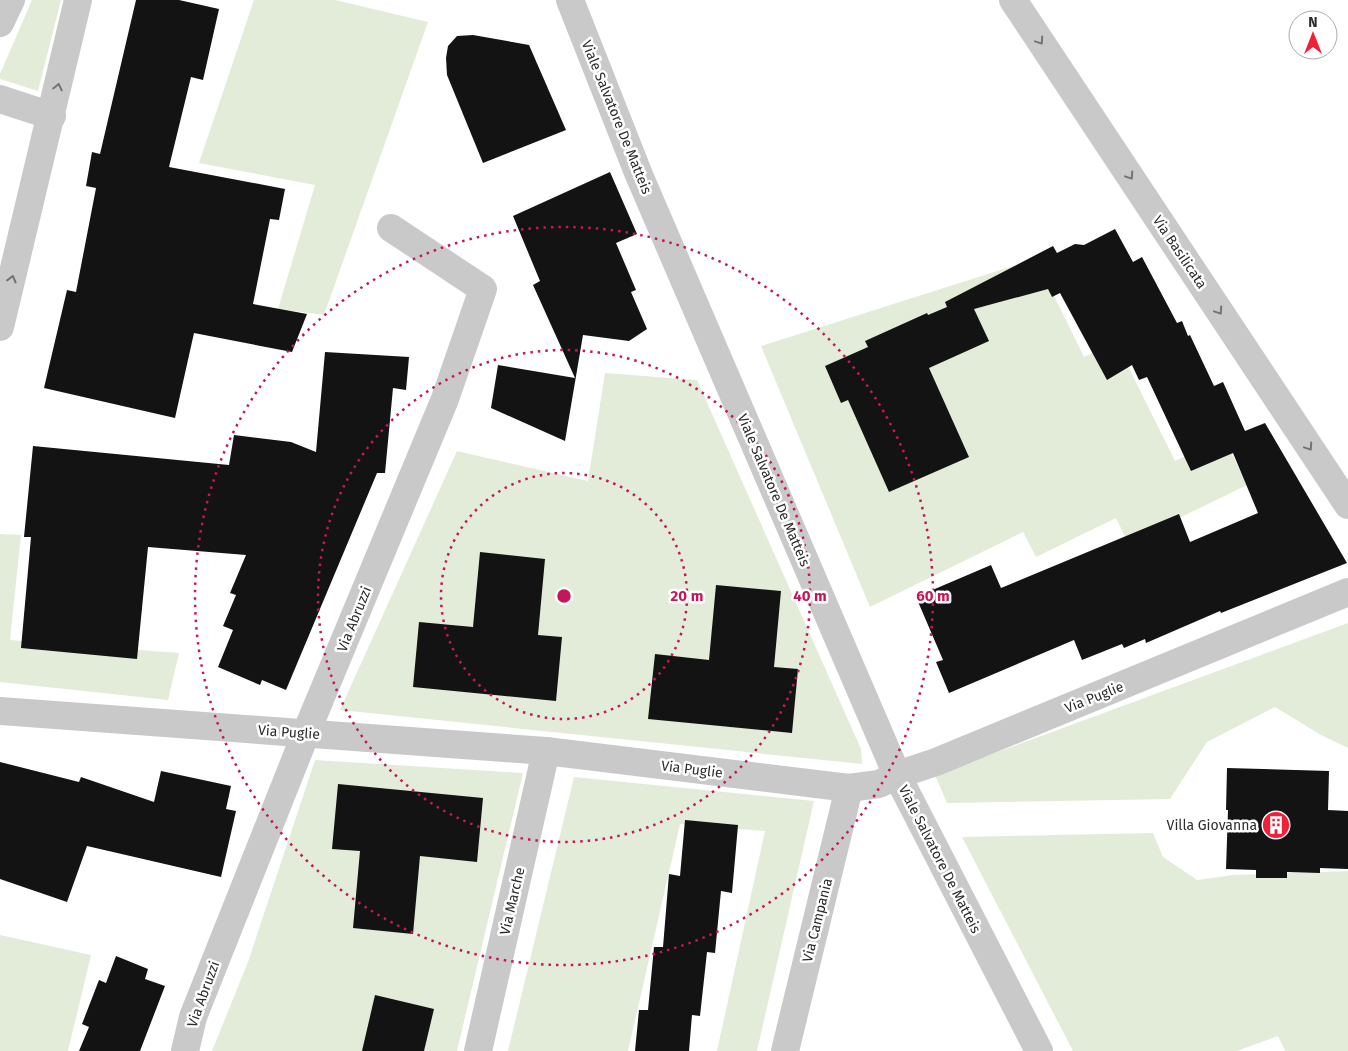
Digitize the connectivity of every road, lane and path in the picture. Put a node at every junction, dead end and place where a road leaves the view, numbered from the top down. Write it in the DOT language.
graph roads {
  1 [pos="11,0"];
  2 [pos="78,0"];
  3 [pos="570,0"];
  4 [pos="1013,0"];
  5 [pos="0,23"];
  6 [pos="0,99"];
  7 [pos="52,116"];
  8 [pos="391,228"];
  9 [pos="0,326"];
  10 [pos="1348,505"];
  11 [pos="1348,592"];
  12 [pos="0,711"];
  13 [pos="306,734"];
  14 [pos="546,751"];
  15 [pos="897,775"];
  16 [pos="849,788"];
  17 [pos="185,1051"];
  18 [pos="478,1051"];
  19 [pos="784,1051"];
  20 [pos="1038,1051"];
  1 -- 5 [label="street"];
  7 -- 2 [label="street, one-way"];
  3 -- 15 [label="street, Viale Salvatore De Matteis"];
  4 -- 10 [label="street, Via Basilicata, one-way"];
  6 -- 7 [label="street"];
  9 -- 7 [label="street, one-way"];
  8 -- 13 [label="street, Via Abruzzi"];
  11 -- 15 [label="street, Via Puglie"];
  12 -- 13 [label="street, Via Puglie"];
  13 -- 14 [label="street, Via Puglie"];
  13 -- 17 [label="street, Via Abruzzi"];
  14 -- 16 [label="street, Via Puglie"];
  14 -- 18 [label="street, Via Marche"];
  15 -- 16 [label="street, Via Puglie"];
  15 -- 20 [label="street, Viale Salvatore De Matteis"];
  16 -- 19 [label="street, Via Campania"];
}
